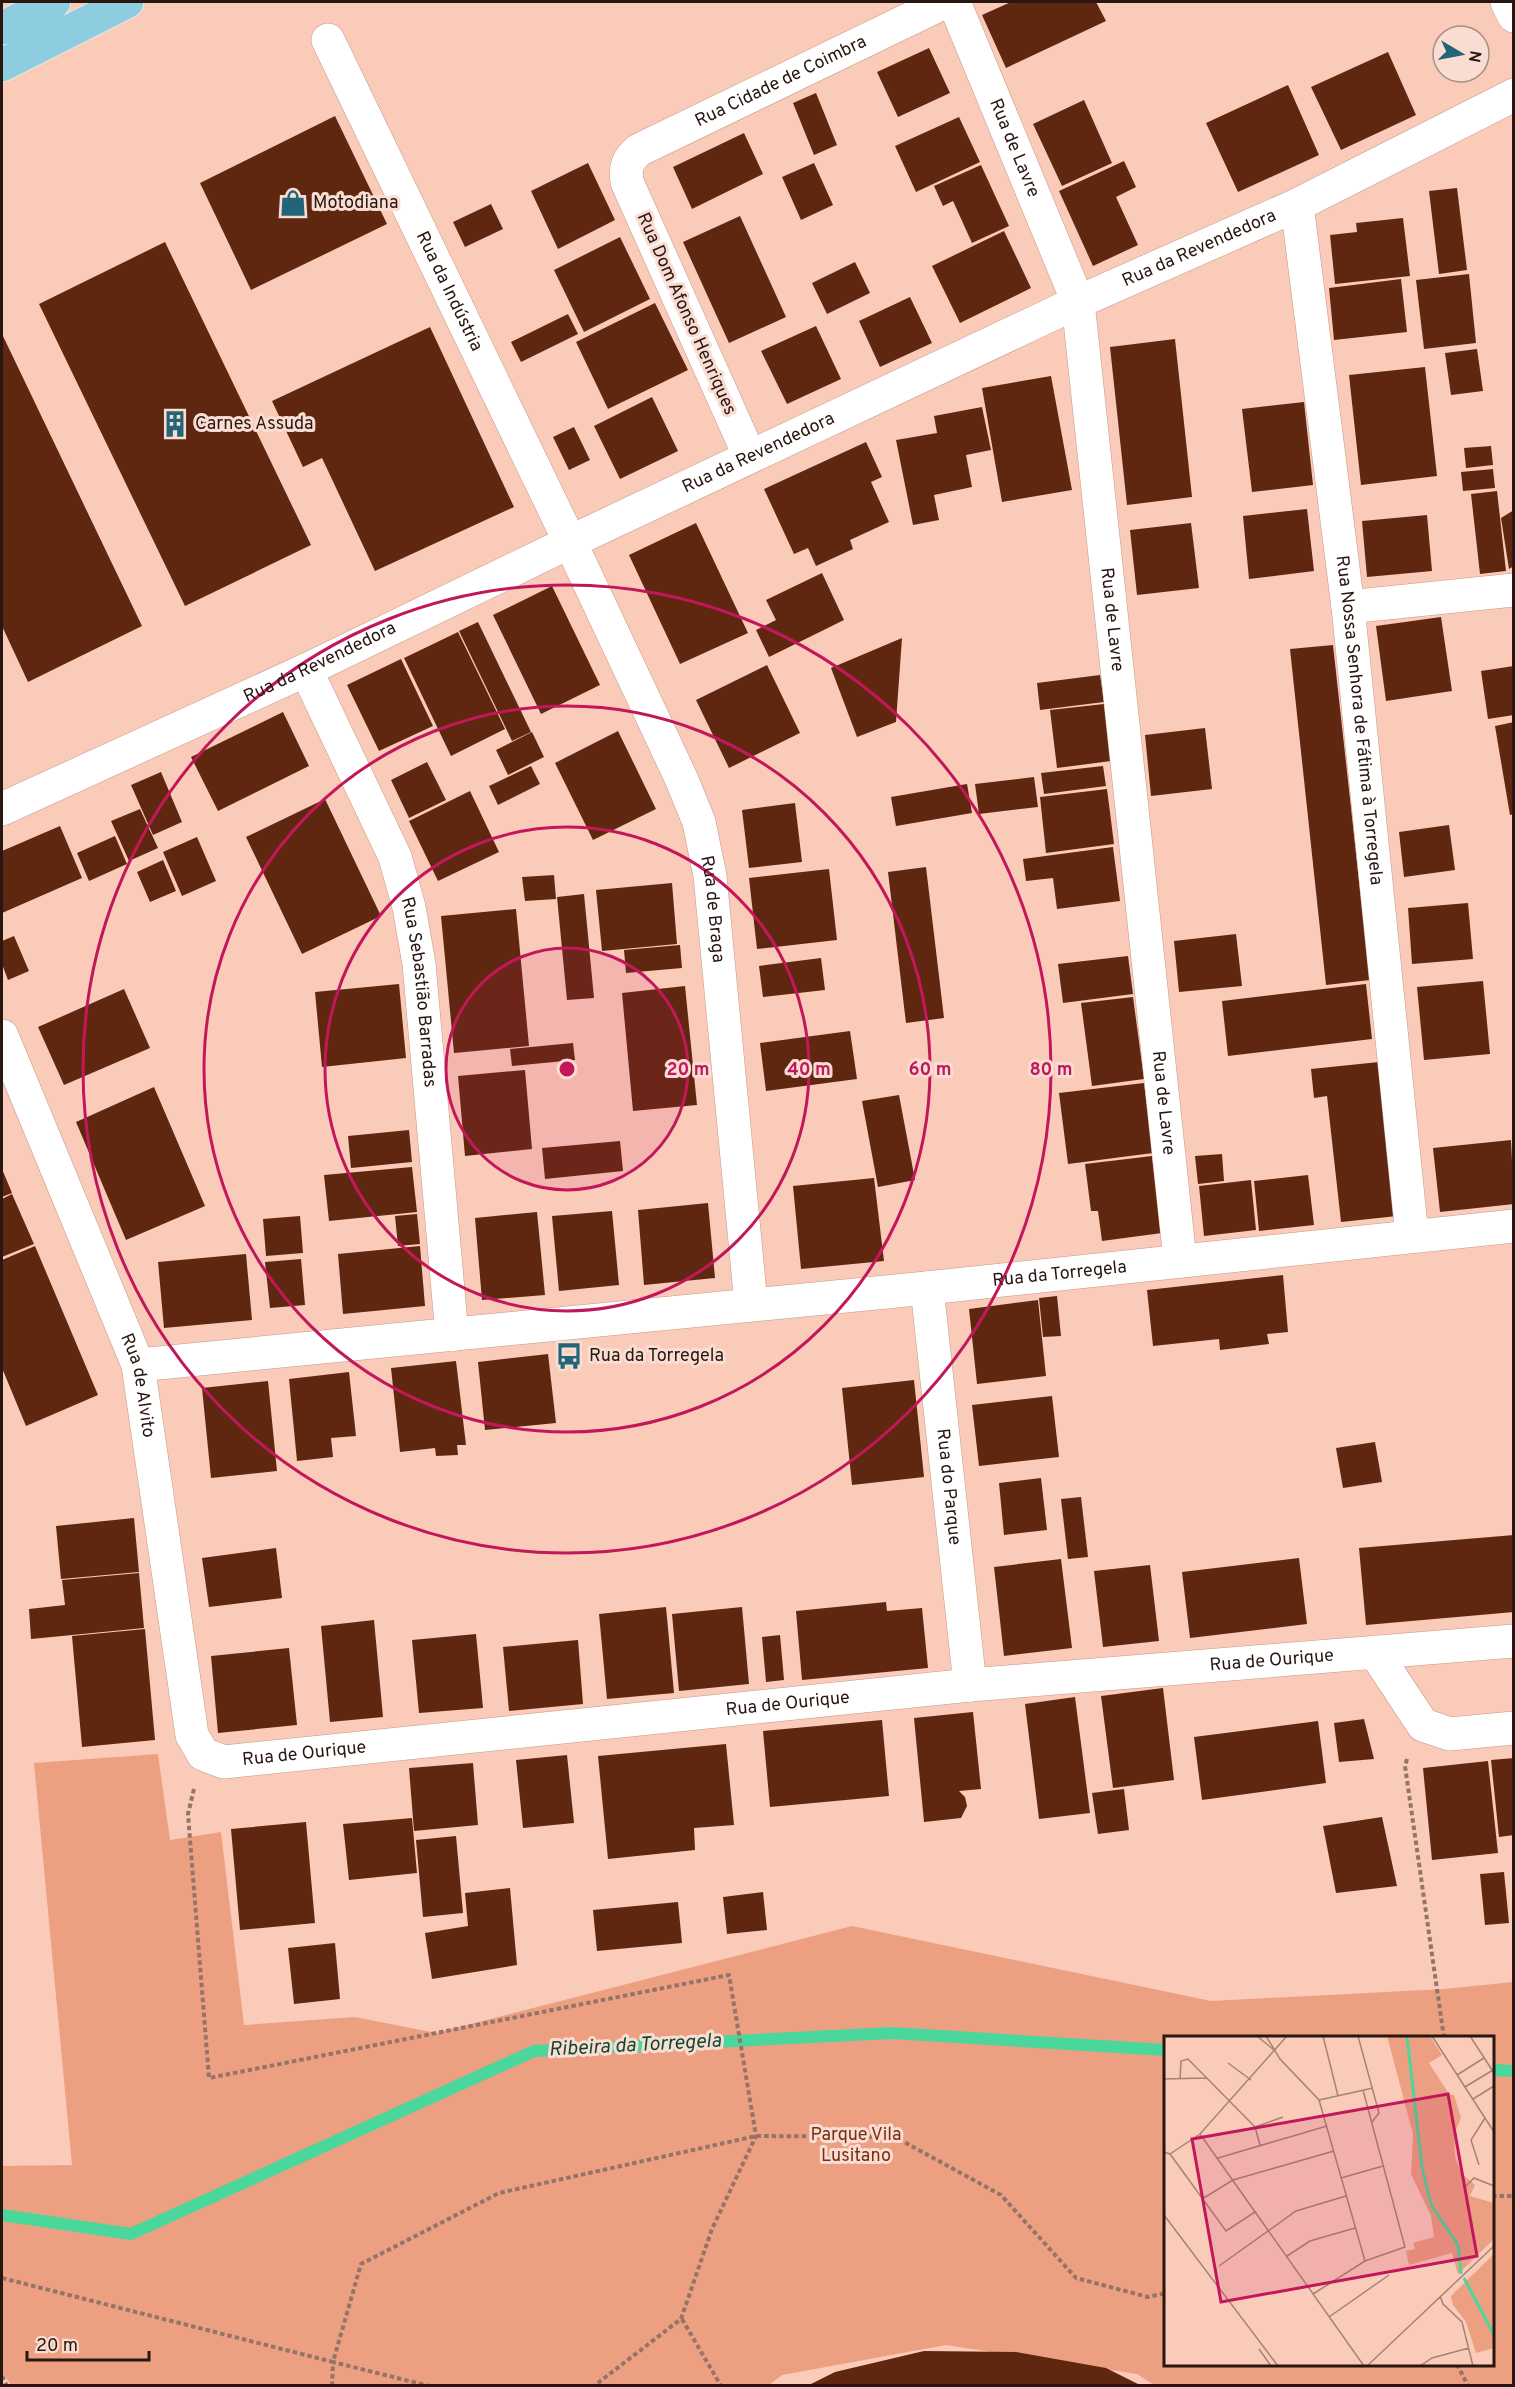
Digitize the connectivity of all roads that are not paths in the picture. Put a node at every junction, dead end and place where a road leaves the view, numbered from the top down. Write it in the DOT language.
graph roads {
  1 [pos="54,2"];
  2 [pos="127,2"];
  3 [pos="945,2"];
  4 [pos="954,2"];
  5 [pos="1507,2"];
  6 [pos="1514,15"];
  7 [pos="2,28"];
  8 [pos="328,40"];
  9 [pos="2,65"];
  10 [pos="1514,95"];
  11 [pos="625,170"];
  12 [pos="1298,205"];
  13 [pos="1078,302"];
  14 [pos="750,457"];
  15 [pos="570,542"];
  16 [pos="1514,590"];
  17 [pos="1348,607"];
  18 [pos="306,670"];
  19 [pos="2,809"];
  20 [pos="2,1036"];
  21 [pos="1514,1226"];
  22 [pos="1412,1236"];
  23 [pos="1180,1260"];
  24 [pos="927,1288"];
  25 [pos="751,1304"];
  26 [pos="452,1335"];
  27 [pos="138,1365"];
  28 [pos="1514,1641"];
  29 [pos="1376,1654"];
  30 [pos="970,1685"];
  31 [pos="1514,1728"];
  32 [pos="203,1754"];
  1 -- 7 [label="main road"];
  2 -- 9 [label="main road"];
  3 -- 11 [label="street, Rua Cidade de Coimbra"];
  4 -- 13 [label="street, Rua de Lavre"];
  5 -- 6 [label="street"];
  8 -- 15 [label="street, Rua da Indústria"];
  10 -- 12 [label="street, Rua da Revendedora"];
  11 -- 14 [label="street, Rua Dom Afonso Henriques"];
  12 -- 13 [label="street, Rua da Revendedora"];
  12 -- 17 [label="street, Rua Nossa Senhora de Fátima à Torregela"];
  13 -- 14 [label="street, Rua da Revendedora"];
  13 -- 23 [label="street, Rua de Lavre"];
  14 -- 15 [label="street, Rua da Revendedora"];
  15 -- 18 [label="street, Rua da Revendedora"];
  15 -- 25 [label="street, Rua de Braga"];
  16 -- 17 [label="street"];
  17 -- 22 [label="street, Rua Nossa Senhora de Fátima à Torregela"];
  18 -- 19 [label="street, Rua da Revendedora"];
  18 -- 26 [label="street, Rua Sebastião Barradas"];
  20 -- 27 [label="street, Rua de Alvito"];
  21 -- 22 [label="street, Rua da Torregela"];
  22 -- 23 [label="street, Rua da Torregela"];
  23 -- 24 [label="street, Rua da Torregela"];
  24 -- 25 [label="street, Rua da Torregela"];
  24 -- 30 [label="street, Rua do Parque"];
  25 -- 26 [label="street, Rua da Torregela"];
  26 -- 27 [label="street, Rua da Torregela"];
  27 -- 32 [label="street, Rua de Alvito"];
  28 -- 29 [label="street, Rua de Ourique"];
  29 -- 30 [label="street, Rua de Ourique"];
  29 -- 31 [label="street"];
  30 -- 32 [label="street, Rua de Ourique"];
}
